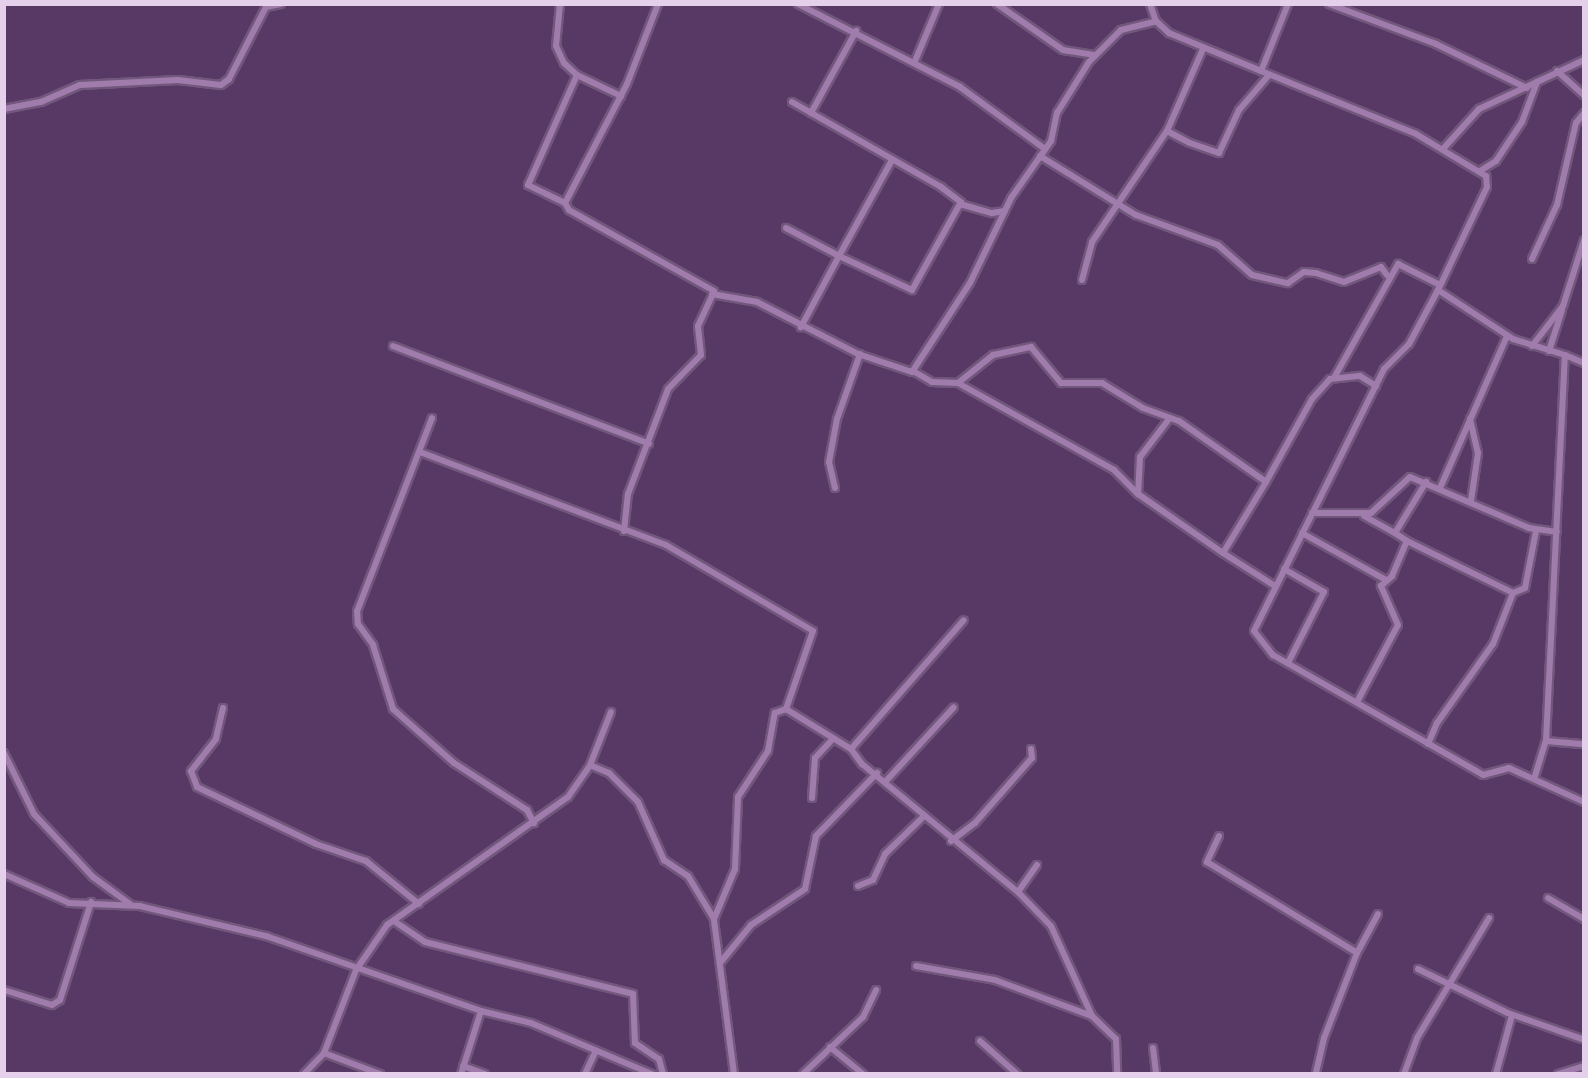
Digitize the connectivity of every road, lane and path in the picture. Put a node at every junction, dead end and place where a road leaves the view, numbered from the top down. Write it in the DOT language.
graph roads {
  1 [pos="281,4"];
  2 [pos="560,4"];
  3 [pos="658,4"];
  4 [pos="798,4"];
  5 [pos="939,4"];
  6 [pos="997,4"];
  7 [pos="1150,4"];
  8 [pos="1288,4"];
  9 [pos="1329,4"];
  10 [pos="1156,21"];
  11 [pos="856,31"];
  12 [pos="1203,49"];
  13 [pos="1094,55"];
  14 [pos="1584,60"];
  15 [pos="915,61"];
  16 [pos="1260,71"];
  17 [pos="1557,71"];
  18 [pos="577,75"];
  19 [pos="1269,75"];
  20 [pos="1537,82"];
  21 [pos="1527,88"];
  22 [pos="1584,95"];
  23 [pos="621,96"];
  24 [pos="792,102"];
  25 [pos="4,109"];
  26 [pos="811,112"];
  27 [pos="1584,113"];
  28 [pos="1167,131"];
  29 [pos="1045,149"];
  30 [pos="1443,149"];
  31 [pos="1040,156"];
  32 [pos="892,160"];
  33 [pos="1480,171"];
  34 [pos="565,203"];
  35 [pos="1122,203"];
  36 [pos="960,204"];
  37 [pos="1005,211"];
  38 [pos="786,228"];
  39 [pos="1584,240"];
  40 [pos="839,256"];
  41 [pos="1532,259"];
  42 [pos="1387,275"];
  43 [pos="1083,280"];
  44 [pos="1439,287"];
  45 [pos="712,294"];
  46 [pos="1563,306"];
  47 [pos="801,327"];
  48 [pos="1507,336"];
  49 [pos="393,346"];
  50 [pos="1532,346"];
  51 [pos="1549,351"];
  52 [pos="860,354"];
  53 [pos="1565,355"];
  54 [pos="1584,363"];
  55 [pos="913,371"];
  56 [pos="1335,376"];
  57 [pos="958,383"];
  58 [pos="1376,386"];
  59 [pos="432,418"];
  60 [pos="1470,418"];
  61 [pos="1169,419"];
  62 [pos="649,444"];
  63 [pos="420,452"];
  64 [pos="1266,482"];
  65 [pos="1426,482"];
  66 [pos="835,488"];
  67 [pos="1440,488"];
  68 [pos="1138,494"];
  69 [pos="1471,501"];
  70 [pos="1312,513"];
  71 [pos="1364,516"];
  72 [pos="624,531"];
  73 [pos="1536,531"];
  74 [pos="1557,532"];
  75 [pos="1302,533"];
  76 [pos="1395,533"];
  77 [pos="1407,542"];
  78 [pos="1223,553"];
  79 [pos="1284,570"];
  80 [pos="1386,580"];
  81 [pos="1275,586"];
  82 [pos="1513,593"];
  83 [pos="964,620"];
  84 [pos="1288,663"];
  85 [pos="1357,702"];
  86 [pos="954,707"];
  87 [pos="223,708"];
  88 [pos="786,709"];
  89 [pos="611,712"];
  90 [pos="831,741"];
  91 [pos="1546,741"];
  92 [pos="1428,744"];
  93 [pos="1584,744"];
  94 [pos="851,749"];
  95 [pos="1031,749"];
  96 [pos="4,753"];
  97 [pos="590,765"];
  98 [pos="877,773"];
  99 [pos="1535,776"];
  100 [pos="886,781"];
  101 [pos="812,798"];
  102 [pos="1584,802"];
  103 [pos="923,817"];
  104 [pos="534,822"];
  105 [pos="1219,836"];
  106 [pos="951,841"];
  107 [pos="1037,865"];
  108 [pos="4,874"];
  109 [pos="858,886"];
  110 [pos="1018,892"];
  111 [pos="1548,897"];
  112 [pos="91,902"];
  113 [pos="419,904"];
  114 [pos="130,905"];
  115 [pos="1378,914"];
  116 [pos="1489,918"];
  117 [pos="714,919"];
  118 [pos="1584,919"];
  119 [pos="394,921"];
  120 [pos="1357,953"];
  121 [pos="720,964"];
  122 [pos="916,966"];
  123 [pos="1418,969"];
  124 [pos="356,970"];
  125 [pos="1449,985"];
  126 [pos="4,990"];
  127 [pos="876,990"];
  128 [pos="481,1011"];
  129 [pos="1512,1015"];
  130 [pos="1092,1016"];
  131 [pos="1582,1040"];
  132 [pos="980,1041"];
  133 [pos="830,1047"];
  134 [pos="1153,1048"];
  135 [pos="596,1050"];
  136 [pos="324,1053"];
  137 [pos="463,1066"];
  138 [pos="1584,1066"];
  139 [pos="304,1074"];
  140 [pos="380,1074"];
  141 [pos="461,1074"];
  142 [pos="485,1074"];
  143 [pos="585,1074"];
  144 [pos="652,1074"];
  145 [pos="663,1074"];
  146 [pos="734,1074"];
  147 [pos="803,1074"];
  148 [pos="863,1074"];
  149 [pos="1017,1074"];
  150 [pos="1117,1074"];
  151 [pos="1156,1074"];
  152 [pos="1316,1074"];
  153 [pos="1404,1074"];
  154 [pos="1496,1074"];
  155 [pos="1558,1074"];
  1 -- 25 [label="street"];
  2 -- 18 [label="street"];
  3 -- 23 [label="street"];
  4 -- 11 [label="street"];
  5 -- 15 [label="street"];
  6 -- 13 [label="street"];
  7 -- 10 [label="street"];
  8 -- 16 [label="street"];
  9 -- 21 [label="street"];
  10 -- 12 [label="street"];
  10 -- 13 [label="street"];
  11 -- 15 [label="street"];
  11 -- 26 [label="street"];
  12 -- 16 [label="street"];
  12 -- 28 [label="street"];
  13 -- 29 [label="street"];
  14 -- 17 [label="street"];
  15 -- 29 [label="street"];
  16 -- 19 [label="street"];
  17 -- 20 [label="street"];
  17 -- 22 [label="street"];
  18 -- 23 [label="street"];
  18 -- 34 [label="street"];
  19 -- 28 [label="street"];
  19 -- 30 [label="street"];
  20 -- 21 [label="street"];
  20 -- 33 [label="street"];
  21 -- 30 [label="street"];
  23 -- 34 [label="street"];
  24 -- 26 [label="street"];
  26 -- 32 [label="street"];
  27 -- 41 [label="street"];
  28 -- 35 [label="street"];
  29 -- 31 [label="street"];
  30 -- 33 [label="street"];
  31 -- 35 [label="street"];
  31 -- 37 [label="street"];
  32 -- 36 [label="street"];
  32 -- 40 [label="street"];
  33 -- 44 [label="street"];
  34 -- 45 [label="street"];
  35 -- 42 [label="street"];
  35 -- 43 [label="street"];
  36 -- 37 [label="street"];
  36 -- 40 [label="street"];
  37 -- 55 [label="street"];
  38 -- 40 [label="street"];
  39 -- 46 [label="street"];
  40 -- 47 [label="street"];
  42 -- 44 [label="street"];
  42 -- 56 [label="street"];
  44 -- 48 [label="street"];
  44 -- 58 [label="street"];
  45 -- 47 [label="street"];
  45 -- 62 [label="street"];
  46 -- 50 [label="street"];
  46 -- 51 [label="street"];
  47 -- 52 [label="street"];
  48 -- 50 [label="street"];
  48 -- 60 [label="street"];
  49 -- 62 [label="street"];
  50 -- 51 [label="street"];
  51 -- 53 [label="street"];
  52 -- 55 [label="street"];
  52 -- 66 [label="street"];
  53 -- 54 [label="street"];
  53 -- 74 [label="street"];
  55 -- 57 [label="street"];
  56 -- 58 [label="street"];
  56 -- 64 [label="street"];
  57 -- 61 [label="street"];
  57 -- 68 [label="street"];
  58 -- 70 [label="street"];
  59 -- 63 [label="street"];
  60 -- 67 [label="street"];
  60 -- 69 [label="street"];
  61 -- 64 [label="street"];
  61 -- 68 [label="street"];
  62 -- 72 [label="street"];
  63 -- 72 [label="street"];
  63 -- 104 [label="street"];
  64 -- 78 [label="street"];
  65 -- 67 [label="street"];
  65 -- 71 [label="street"];
  65 -- 76 [label="street"];
  67 -- 69 [label="street"];
  68 -- 78 [label="street"];
  69 -- 73 [label="street"];
  70 -- 71 [label="street"];
  70 -- 75 [label="street"];
  71 -- 76 [label="street"];
  72 -- 88 [label="street"];
  73 -- 74 [label="street"];
  73 -- 82 [label="street"];
  74 -- 91 [label="street"];
  75 -- 79 [label="street"];
  75 -- 80 [label="street"];
  76 -- 77 [label="street"];
  77 -- 80 [label="street"];
  77 -- 82 [label="street"];
  78 -- 81 [label="street"];
  79 -- 81 [label="street"];
  79 -- 84 [label="street"];
  80 -- 85 [label="street"];
  81 -- 84 [label="street"];
  82 -- 92 [label="street"];
  83 -- 94 [label="street"];
  84 -- 85 [label="street"];
  85 -- 92 [label="street"];
  86 -- 100 [label="street"];
  87 -- 113 [label="street"];
  88 -- 90 [label="street"];
  88 -- 117 [label="street"];
  89 -- 97 [label="street"];
  90 -- 94 [label="street"];
  90 -- 101 [label="street"];
  91 -- 93 [label="street"];
  91 -- 99 [label="street"];
  92 -- 99 [label="street"];
  94 -- 98 [label="street"];
  95 -- 106 [label="street"];
  96 -- 114 [label="street"];
  97 -- 104 [label="street"];
  97 -- 117 [label="street"];
  98 -- 100 [label="street"];
  98 -- 121 [label="street"];
  99 -- 102 [label="street"];
  100 -- 103 [label="street"];
  103 -- 106 [label="street"];
  103 -- 109 [label="street"];
  104 -- 113 [label="street"];
  105 -- 120 [label="street"];
  106 -- 110 [label="street"];
  107 -- 110 [label="street"];
  108 -- 112 [label="street"];
  110 -- 130 [label="street"];
  111 -- 118 [label="street"];
  112 -- 114 [label="street"];
  112 -- 126 [label="street"];
  113 -- 119 [label="street"];
  114 -- 124 [label="street"];
  115 -- 120 [label="street"];
  116 -- 125 [label="street"];
  117 -- 121 [label="street"];
  119 -- 124 [label="street"];
  119 -- 145 [label="street"];
  120 -- 152 [label="street"];
  121 -- 146 [label="street"];
  122 -- 130 [label="street"];
  123 -- 125 [label="street"];
  124 -- 128 [label="street"];
  124 -- 136 [label="street"];
  125 -- 129 [label="street"];
  125 -- 153 [label="street"];
  127 -- 133 [label="street"];
  128 -- 135 [label="street"];
  128 -- 137 [label="street"];
  129 -- 131 [label="street"];
  129 -- 154 [label="street"];
  130 -- 150 [label="street"];
  132 -- 149 [label="street"];
  133 -- 147 [label="street"];
  133 -- 148 [label="street"];
  134 -- 151 [label="street"];
  135 -- 143 [label="street"];
  135 -- 144 [label="street"];
  136 -- 139 [label="street"];
  136 -- 140 [label="street"];
  137 -- 141 [label="street"];
  137 -- 142 [label="street"];
  138 -- 155 [label="street"];
}
